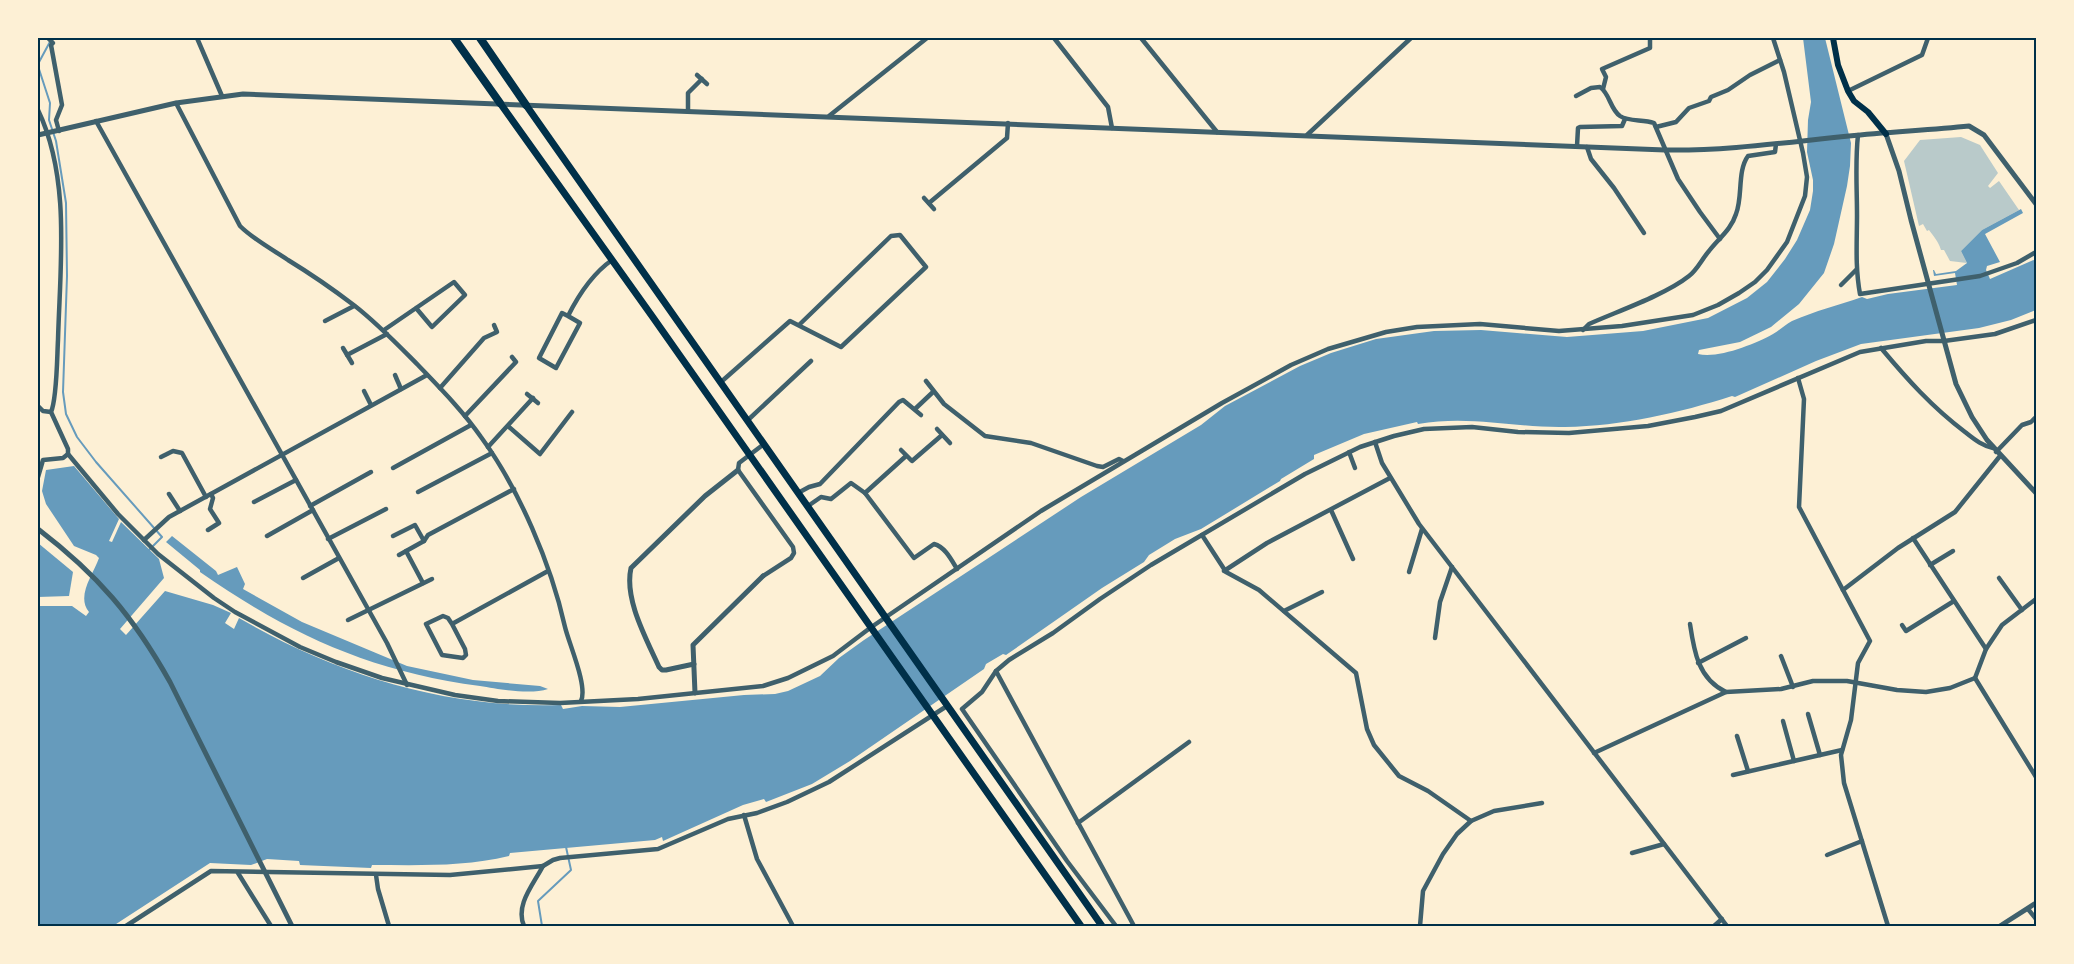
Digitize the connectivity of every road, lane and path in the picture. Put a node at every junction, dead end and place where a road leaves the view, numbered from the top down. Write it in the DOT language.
graph roads {
  1 [pos="48,38"];
  2 [pos="196,38"];
  3 [pos="454,38"];
  4 [pos="480,38"];
  5 [pos="927,38"];
  6 [pos="1054,38"];
  7 [pos="1141,38"];
  8 [pos="1412,38"];
  9 [pos="1650,38"];
  10 [pos="1773,38"];
  11 [pos="1833,38"];
  12 [pos="1929,38"];
  13 [pos="1780,60"];
  14 [pos="697,75"];
  15 [pos="702,79"];
  16 [pos="707,84"];
  17 [pos="1603,89"];
  18 [pos="1848,92"];
  19 [pos="222,96"];
  20 [pos="1576,96"];
  21 [pos="176,103"];
  22 [pos="500,103"];
  23 [pos="526,105"];
  24 [pos="38,110"];
  25 [pos="688,110"];
  26 [pos="829,116"];
  27 [pos="1625,118"];
  28 [pos="96,121"];
  29 [pos="1008,123"];
  30 [pos="1656,127"];
  31 [pos="1112,128"];
  32 [pos="58,131"];
  33 [pos="1217,132"];
  34 [pos="48,133"];
  35 [pos="1886,134"];
  36 [pos="38,135"];
  37 [pos="1307,135"];
  38 [pos="1855,135"];
  39 [pos="1802,141"];
  40 [pos="1776,144"];
  41 [pos="1577,146"];
  42 [pos="1587,147"];
  43 [pos="1665,150"];
  44 [pos="924,198"];
  45 [pos="929,203"];
  46 [pos="2037,204"];
  47 [pos="934,209"];
  48 [pos="1644,233"];
  49 [pos="1720,238"];
  50 [pos="2037,252"];
  51 [pos="612,260"];
  52 [pos="1856,270"];
  53 [pos="1928,284"];
  54 [pos="1841,285"];
  55 [pos="354,306"];
  56 [pos="416,308"];
  57 [pos="568,316"];
  58 [pos="2037,320"];
  59 [pos="325,321"];
  60 [pos="494,325"];
  61 [pos="799,325"];
  62 [pos="1582,330"];
  63 [pos="386,332"];
  64 [pos="1944,341"];
  65 [pos="343,348"];
  66 [pos="1881,348"];
  67 [pos="348,355"];
  68 [pos="512,357"];
  69 [pos="811,362"];
  70 [pos="352,363"];
  71 [pos="394,375"];
  72 [pos="427,375"];
  73 [pos="1798,378"];
  74 [pos="926,381"];
  75 [pos="721,382"];
  76 [pos="440,388"];
  77 [pos="401,389"];
  78 [pos="364,391"];
  79 [pos="933,392"];
  80 [pos="527,394"];
  81 [pos="533,398"];
  82 [pos="538,403"];
  83 [pos="371,405"];
  84 [pos="38,406"];
  85 [pos="915,410"];
  86 [pos="51,412"];
  87 [pos="572,412"];
  88 [pos="921,415"];
  89 [pos="465,416"];
  90 [pos="2037,417"];
  91 [pos="748,420"];
  92 [pos="471,424"];
  93 [pos="509,427"];
  94 [pos="936,429"];
  95 [pos="942,435"];
  96 [pos="1375,442"];
  97 [pos="950,443"];
  98 [pos="764,444"];
  99 [pos="488,447"];
  100 [pos="901,450"];
  101 [pos="1349,452"];
  102 [pos="1996,452"];
  103 [pos="492,453"];
  104 [pos="68,454"];
  105 [pos="282,454"];
  106 [pos="749,455"];
  107 [pos="906,456"];
  108 [pos="161,457"];
  109 [pos="40,459"];
  110 [pos="1123,460"];
  111 [pos="393,468"];
  112 [pos="1355,468"];
  113 [pos="738,470"];
  114 [pos="371,472"];
  115 [pos="38,477"];
  116 [pos="1390,478"];
  117 [pos="296,480"];
  118 [pos="514,489"];
  119 [pos="418,492"];
  120 [pos="798,493"];
  121 [pos="865,493"];
  122 [pos="2037,493"];
  123 [pos="169,494"];
  124 [pos="208,495"];
  125 [pos="254,502"];
  126 [pos="808,506"];
  127 [pos="311,508"];
  128 [pos="386,509"];
  129 [pos="1331,510"];
  130 [pos="180,512"];
  131 [pos="38,529"];
  132 [pos="1422,529"];
  133 [pos="208,530"];
  134 [pos="1202,535"];
  135 [pos="267,536"];
  136 [pos="393,536"];
  137 [pos="1912,538"];
  138 [pos="328,539"];
  139 [pos="144,540"];
  140 [pos="423,541"];
  141 [pos="406,551"];
  142 [pos="1953,551"];
  143 [pos="399,555"];
  144 [pos="339,558"];
  145 [pos="1353,559"];
  146 [pos="1930,565"];
  147 [pos="1452,567"];
  148 [pos="957,569"];
  149 [pos="548,571"];
  150 [pos="1224,571"];
  151 [pos="1409,572"];
  152 [pos="763,576"];
  153 [pos="303,578"];
  154 [pos="1999,578"];
  155 [pos="432,579"];
  156 [pos="423,583"];
  157 [pos="1843,590"];
  158 [pos="1322,592"];
  159 [pos="2037,599"];
  160 [pos="1954,601"];
  161 [pos="2022,610"];
  162 [pos="368,611"];
  163 [pos="1284,611"];
  164 [pos="886,619"];
  165 [pos="348,620"];
  166 [pos="452,624"];
  167 [pos="1690,624"];
  168 [pos="1902,625"];
  169 [pos="872,630"];
  170 [pos="1435,638"];
  171 [pos="1746,638"];
  172 [pos="1986,649"];
  173 [pos="1782,656"];
  174 [pos="1698,663"];
  175 [pos="694,664"];
  176 [pos="996,670"];
  177 [pos="1975,678"];
  178 [pos="1857,682"];
  179 [pos="407,685"];
  180 [pos="1793,687"];
  181 [pos="1726,692"];
  182 [pos="695,693"];
  183 [pos="581,701"];
  184 [pos="945,704"];
  185 [pos="931,714"];
  186 [pos="1808,714"];
  187 [pos="1783,721"];
  188 [pos="1737,736"];
  189 [pos="1190,742"];
  190 [pos="1842,750"];
  191 [pos="1594,753"];
  192 [pos="1820,755"];
  193 [pos="1794,761"];
  194 [pos="1748,771"];
  195 [pos="1733,775"];
  196 [pos="2037,777"];
  197 [pos="1542,803"];
  198 [pos="744,815"];
  199 [pos="1471,821"];
  200 [pos="1078,823"];
  201 [pos="1862,841"];
  202 [pos="1664,844"];
  203 [pos="1632,853"];
  204 [pos="1827,855"];
  205 [pos="543,866"];
  206 [pos="238,873"];
  207 [pos="376,875"];
  208 [pos="2037,903"];
  209 [pos="2028,909"];
  210 [pos="521,918"];
  211 [pos="1722,919"];
  212 [pos="2037,919"];
  213 [pos="126,927"];
  214 [pos="271,927"];
  215 [pos="292,927"];
  216 [pos="389,927"];
  217 [pos="518,927"];
  218 [pos="524,927"];
  219 [pos="793,927"];
  220 [pos="1081,927"];
  221 [pos="1102,927"];
  222 [pos="1116,927"];
  223 [pos="1134,927"];
  224 [pos="1420,927"];
  225 [pos="1714,927"];
  226 [pos="1727,927"];
  227 [pos="1888,927"];
  228 [pos="2000,927"];
  1 -- 32 [label="street"];
  2 -- 19 [label="street"];
  3 -- 22 [label="highway"];
  4 -- 23 [label="highway"];
  5 -- 26 [label="street"];
  6 -- 31 [label="street"];
  7 -- 33 [label="street"];
  8 -- 37 [label="street"];
  9 -- 17 [label="street"];
  10 -- 13 [label="street"];
  11 -- 18 [label="main road"];
  12 -- 18 [label="street"];
  13 -- 30 [label="street"];
  13 -- 39 [label="street"];
  14 -- 15 [label="street"];
  15 -- 16 [label="street"];
  15 -- 25 [label="street"];
  17 -- 20 [label="street"];
  17 -- 27 [label="street"];
  18 -- 35 [label="main road"];
  19 -- 21 [label="street"];
  19 -- 22 [label="street"];
  21 -- 28 [label="street"];
  21 -- 55 [label="street"];
  22 -- 23 [label="street"];
  22 -- 51 [label="main road"];
  23 -- 25 [label="street"];
  23 -- 75 [label="main road"];
  24 -- 34 [label="street"];
  25 -- 26 [label="street"];
  26 -- 29 [label="street"];
  27 -- 30 [label="street"];
  27 -- 41 [label="street"];
  28 -- 32 [label="street"];
  28 -- 105 [label="street"];
  29 -- 31 [label="street"];
  29 -- 45 [label="street"];
  30 -- 43 [label="street"];
  31 -- 33 [label="street"];
  32 -- 34 [label="street"];
  33 -- 37 [label="street"];
  34 -- 36 [label="street"];
  34 -- 86 [label="street"];
  35 -- 38 [label="street"];
  35 -- 46 [label="street"];
  35 -- 53 [label="street"];
  37 -- 41 [label="street"];
  38 -- 39 [label="street"];
  38 -- 52 [label="street"];
  39 -- 40 [label="street"];
  39 -- 62 [label="street"];
  40 -- 43 [label="street"];
  40 -- 49 [label="street"];
  41 -- 42 [label="street"];
  42 -- 43 [label="street"];
  42 -- 48 [label="street"];
  43 -- 49 [label="street"];
  44 -- 45 [label="street"];
  45 -- 47 [label="street"];
  49 -- 62 [label="street"];
  50 -- 53 [label="street"];
  51 -- 57 [label="street"];
  51 -- 106 [label="main road"];
  52 -- 53 [label="street"];
  52 -- 54 [label="street"];
  53 -- 64 [label="street"];
  55 -- 59 [label="street"];
  55 -- 63 [label="street"];
  56 -- 56 [label="street"];
  56 -- 63 [label="street"];
  57 -- 57 [label="street"];
  58 -- 64 [label="street"];
  60 -- 76 [label="street"];
  61 -- 61 [label="street"];
  61 -- 75 [label="street"];
  62 -- 110 [label="street"];
  63 -- 67 [label="street"];
  63 -- 72 [label="street"];
  64 -- 66 [label="street"];
  64 -- 102 [label="street"];
  65 -- 67 [label="street"];
  66 -- 73 [label="street"];
  66 -- 102 [label="street"];
  67 -- 70 [label="street"];
  68 -- 89 [label="street"];
  69 -- 91 [label="street"];
  71 -- 77 [label="street"];
  72 -- 76 [label="street"];
  72 -- 77 [label="street"];
  73 -- 96 [label="street"];
  73 -- 157 [label="street"];
  74 -- 79 [label="street"];
  75 -- 91 [label="main road"];
  76 -- 89 [label="street"];
  77 -- 83 [label="street"];
  78 -- 83 [label="street"];
  79 -- 85 [label="street"];
  79 -- 110 [label="street"];
  80 -- 81 [label="street"];
  81 -- 82 [label="street"];
  81 -- 93 [label="street"];
  83 -- 105 [label="street"];
  84 -- 86 [label="street"];
  85 -- 88 [label="street"];
  85 -- 120 [label="street"];
  86 -- 104 [label="street"];
  87 -- 93 [label="street"];
  89 -- 92 [label="street"];
  90 -- 102 [label="street"];
  91 -- 98 [label="main road"];
  92 -- 99 [label="street"];
  92 -- 111 [label="street"];
  93 -- 99 [label="street"];
  94 -- 95 [label="street"];
  95 -- 97 [label="street"];
  95 -- 107 [label="street"];
  96 -- 101 [label="street"];
  96 -- 116 [label="street"];
  98 -- 106 [label="street"];
  98 -- 120 [label="main road"];
  99 -- 103 [label="street"];
  100 -- 107 [label="street"];
  101 -- 112 [label="street"];
  101 -- 134 [label="street"];
  102 -- 122 [label="street"];
  102 -- 137 [label="street"];
  103 -- 118 [label="street"];
  103 -- 119 [label="street"];
  104 -- 109 [label="street"];
  104 -- 139 [label="street"];
  105 -- 117 [label="street"];
  105 -- 124 [label="street"];
  106 -- 113 [label="street"];
  106 -- 169 [label="main road"];
  107 -- 121 [label="street"];
  108 -- 124 [label="street"];
  109 -- 115 [label="street"];
  110 -- 148 [label="street"];
  113 -- 152 [label="street"];
  113 -- 175 [label="street"];
  114 -- 127 [label="street"];
  116 -- 129 [label="street"];
  116 -- 132 [label="street"];
  117 -- 125 [label="street"];
  117 -- 127 [label="street"];
  118 -- 140 [label="street"];
  118 -- 149 [label="street"];
  120 -- 126 [label="main road"];
  121 -- 126 [label="street"];
  121 -- 148 [label="street"];
  123 -- 130 [label="street"];
  124 -- 130 [label="street"];
  124 -- 133 [label="street"];
  126 -- 164 [label="main road"];
  127 -- 135 [label="street"];
  127 -- 138 [label="street"];
  128 -- 138 [label="street"];
  129 -- 145 [label="street"];
  129 -- 150 [label="street"];
  130 -- 139 [label="street"];
  131 -- 215 [label="street"];
  132 -- 147 [label="street"];
  132 -- 151 [label="street"];
  134 -- 150 [label="street"];
  134 -- 176 [label="street"];
  136 -- 140 [label="street"];
  137 -- 146 [label="street"];
  137 -- 157 [label="street"];
  138 -- 144 [label="street"];
  139 -- 179 [label="street"];
  140 -- 141 [label="street"];
  141 -- 143 [label="street"];
  141 -- 156 [label="street"];
  142 -- 146 [label="street"];
  144 -- 153 [label="street"];
  144 -- 162 [label="street"];
  146 -- 160 [label="street"];
  147 -- 170 [label="street"];
  147 -- 191 [label="street"];
  148 -- 164 [label="street"];
  149 -- 166 [label="street"];
  149 -- 183 [label="street"];
  150 -- 163 [label="street"];
  152 -- 175 [label="street"];
  154 -- 161 [label="street"];
  155 -- 156 [label="street"];
  156 -- 162 [label="street"];
  157 -- 178 [label="street"];
  158 -- 163 [label="street"];
  159 -- 161 [label="street"];
  160 -- 168 [label="street"];
  160 -- 172 [label="street"];
  161 -- 172 [label="street"];
  162 -- 165 [label="street"];
  162 -- 179 [label="street"];
  163 -- 199 [label="street"];
  164 -- 169 [label="street"];
  164 -- 184 [label="main road"];
  166 -- 166 [label="street"];
  167 -- 174 [label="street"];
  169 -- 182 [label="street"];
  169 -- 185 [label="main road"];
  171 -- 174 [label="street"];
  172 -- 177 [label="street"];
  173 -- 180 [label="street"];
  174 -- 181 [label="street"];
  175 -- 182 [label="street"];
  176 -- 200 [label="street"];
  176 -- 222 [label="street"];
  177 -- 178 [label="street"];
  177 -- 196 [label="street"];
  178 -- 180 [label="street"];
  178 -- 190 [label="street"];
  179 -- 183 [label="street"];
  180 -- 181 [label="street"];
  181 -- 191 [label="street"];
  182 -- 183 [label="street"];
  184 -- 185 [label="street"];
  184 -- 221 [label="main road"];
  185 -- 198 [label="street"];
  185 -- 220 [label="main road"];
  186 -- 192 [label="street"];
  187 -- 193 [label="street"];
  188 -- 194 [label="street"];
  189 -- 200 [label="street"];
  190 -- 192 [label="street"];
  190 -- 201 [label="street"];
  191 -- 202 [label="street"];
  192 -- 193 [label="street"];
  193 -- 194 [label="street"];
  194 -- 195 [label="street"];
  197 -- 199 [label="street"];
  198 -- 205 [label="street"];
  198 -- 219 [label="street"];
  199 -- 224 [label="street"];
  200 -- 223 [label="street"];
  201 -- 204 [label="street"];
  201 -- 227 [label="street"];
  202 -- 203 [label="street"];
  202 -- 211 [label="street"];
  205 -- 207 [label="street"];
  205 -- 210 [label="street"];
  206 -- 207 [label="street"];
  206 -- 213 [label="street"];
  206 -- 214 [label="street"];
  207 -- 216 [label="street"];
  208 -- 209 [label="street"];
  209 -- 212 [label="street"];
  209 -- 228 [label="street"];
  210 -- 217 [label="street"];
  210 -- 218 [label="street"];
  211 -- 225 [label="street"];
  211 -- 226 [label="street"];
}
